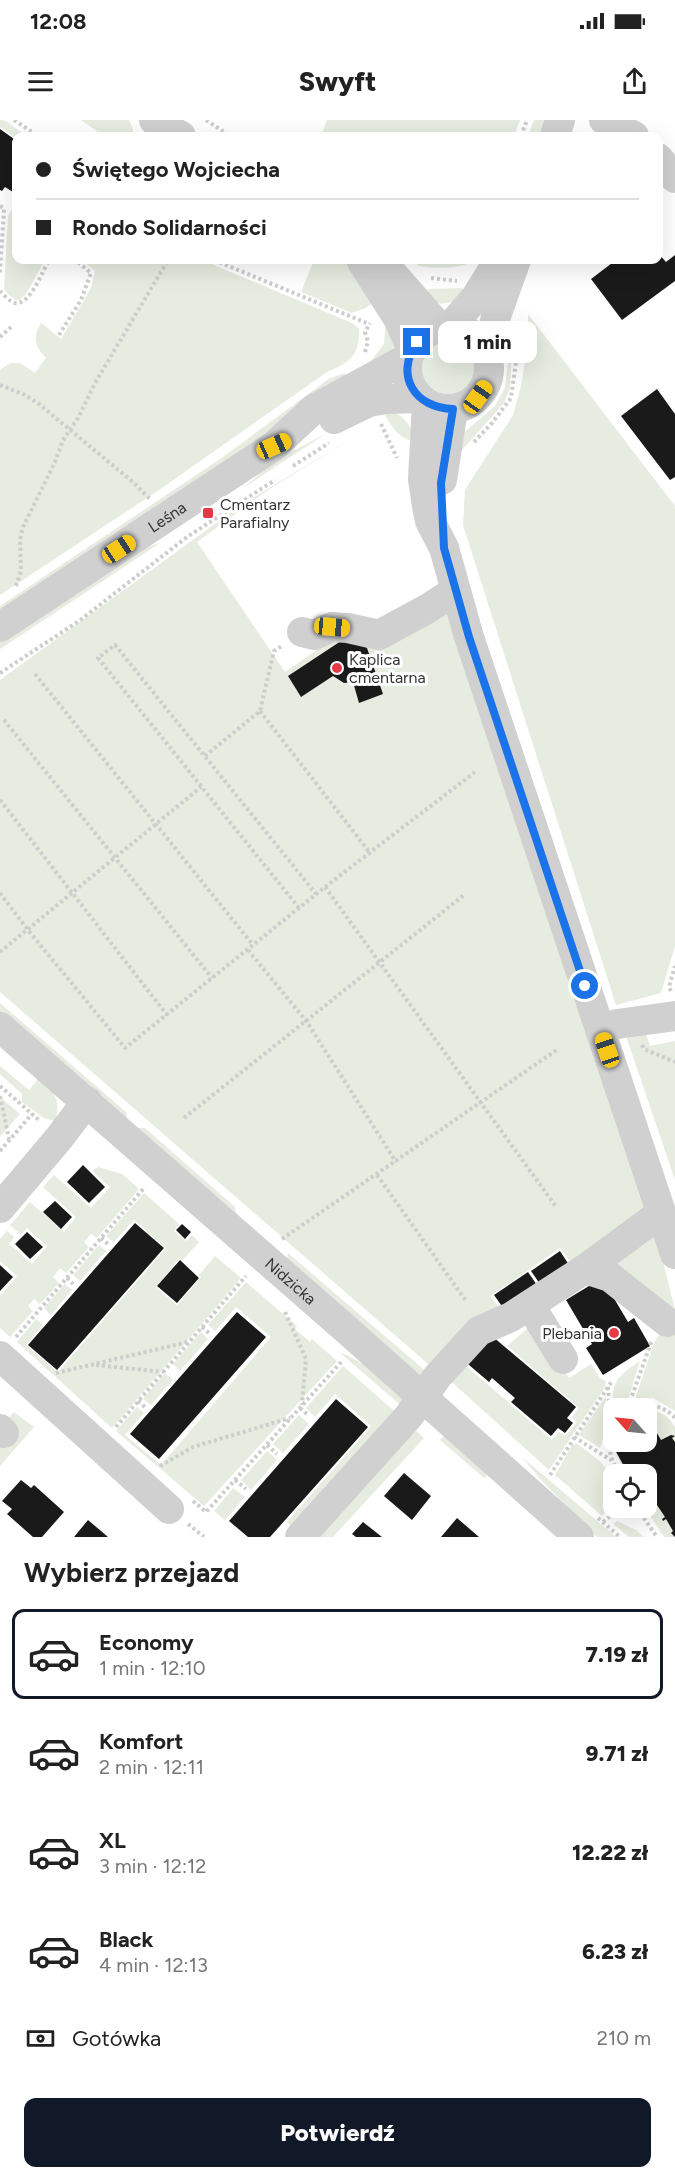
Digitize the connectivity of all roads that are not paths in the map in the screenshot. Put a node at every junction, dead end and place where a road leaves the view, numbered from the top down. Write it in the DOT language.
graph roads {
  1 [pos="155,120"];
  2 [pos="604,120"];
  3 [pos="174,132"];
  4 [pos="626,132"];
  5 [pos="663,164"];
  6 [pos="675,178"];
  7 [pos="364,264"];
  8 [pos="377,264"];
  9 [pos="497,264"];
  10 [pos="515,264"];
  11 [pos="445,328"];
  12 [pos="410,354"];
  13 [pos="488,357"];
  14 [pos="433,404"];
  15 [pos="274,446"];
  16 [pos="455,591"];
  17 [pos="0,627"];
  18 [pos="302,632"];
  19 [pos="673,1005"];
  20 [pos="0,1027"];
  21 [pos="600,1030"];
  22 [pos="87,1101"];
  23 [pos="0,1208"];
  24 [pos="662,1213"];
  25 [pos="675,1254"];
  26 [pos="585,1269"];
  27 [pos="530,1305"];
  28 [pos="663,1318"];
  29 [pos="6,1349"];
  30 [pos="563,1359"];
  31 [pos="421,1396"];
  32 [pos="180,1503"];
  33 [pos="591,1529"];
  34 [pos="300,1537"];
  1 -- 3 [label="street"];
  2 -- 4 [label="street"];
  5 -- 6 [label="street"];
  7 -- 12 [label="street"];
  8 -- 11 [label="street"];
  9 -- 11 [label="street"];
  10 -- 13 [label="street"];
  11 -- 12 [label="street"];
  11 -- 13 [label="street"];
  12 -- 14 [label="street"];
  12 -- 15 [label="street"];
  13 -- 14 [label="street"];
  14 -- 15 [label="street"];
  14 -- 16 [label="street"];
  15 -- 17 [label="street, Leśna"];
  16 -- 18 [label="street"];
  16 -- 21 [label="street"];
  19 -- 21 [label="street"];
  20 -- 22 [label="street, Nidzicka"];
  21 -- 24 [label="street"];
  22 -- 23 [label="street"];
  22 -- 31 [label="street, Nidzicka"];
  24 -- 25 [label="street"];
  24 -- 26 [label="street"];
  26 -- 27 [label="street"];
  26 -- 28 [label="street"];
  27 -- 30 [label="street"];
  27 -- 31 [label="street"];
  29 -- 32 [label="street"];
  31 -- 33 [label="street, Nidzicka"];
  31 -- 34 [label="street"];
}
